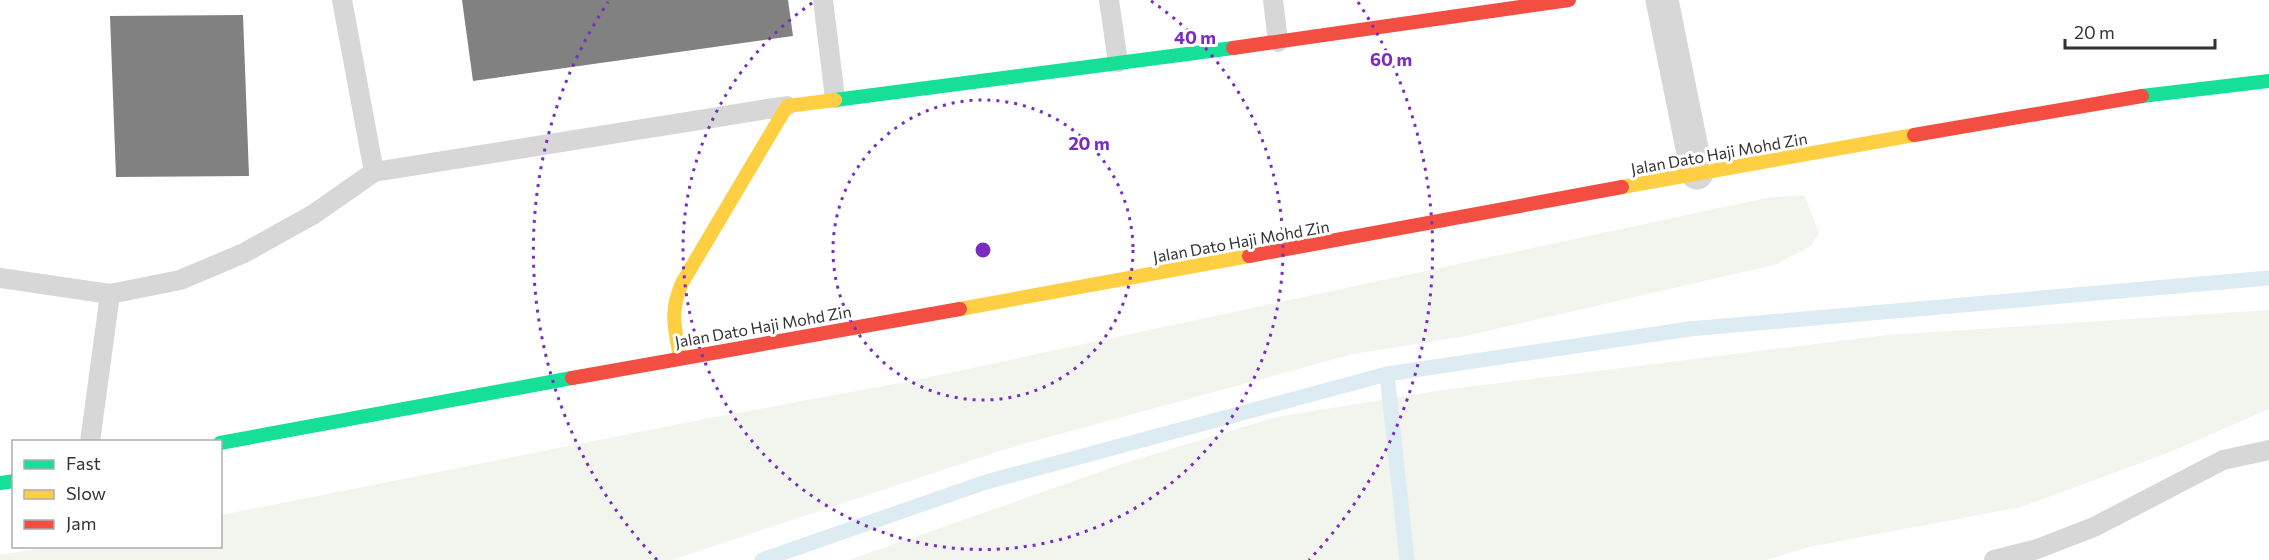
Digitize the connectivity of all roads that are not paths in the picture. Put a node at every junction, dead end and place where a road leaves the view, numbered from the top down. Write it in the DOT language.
graph roads {
  1 [pos="342,0"];
  2 [pos="823,0"];
  3 [pos="1109,0"];
  4 [pos="1273,0"];
  5 [pos="1569,0"];
  6 [pos="1662,0"];
  7 [pos="1515,3"];
  8 [pos="1278,42"];
  9 [pos="1118,62"];
  10 [pos="2269,81"];
  11 [pos="835,98"];
  12 [pos="787,106"];
  13 [pos="374,172"];
  14 [pos="1696,173"];
  15 [pos="0,278"];
  16 [pos="110,294"];
  17 [pos="680,357"];
  18 [pos="90,440"];
  19 [pos="222,443"];
  20 [pos="2269,450"];
  21 [pos="1994,560"];
  1 -- 13 [label="lane"];
  2 -- 11 [label="lane"];
  3 -- 9 [label="lane"];
  4 -- 8 [label="lane"];
  5 -- 7 [label="main road"];
  6 -- 14 [label="street"];
  7 -- 8 [label="main road"];
  8 -- 9 [label="main road"];
  9 -- 11 [label="main road"];
  10 -- 14 [label="main road, Jalan Dato Haji Mohd Zin"];
  11 -- 12 [label="main road"];
  12 -- 13 [label="lane"];
  12 -- 17 [label="main road"];
  13 -- 16 [label="lane"];
  14 -- 17 [label="main road, Jalan Dato Haji Mohd Zin"];
  15 -- 16 [label="lane"];
  16 -- 18 [label="lane"];
  17 -- 19 [label="main road, Jalan Dato Haji Mohd Zin"];
  20 -- 21 [label="lane"];
}
